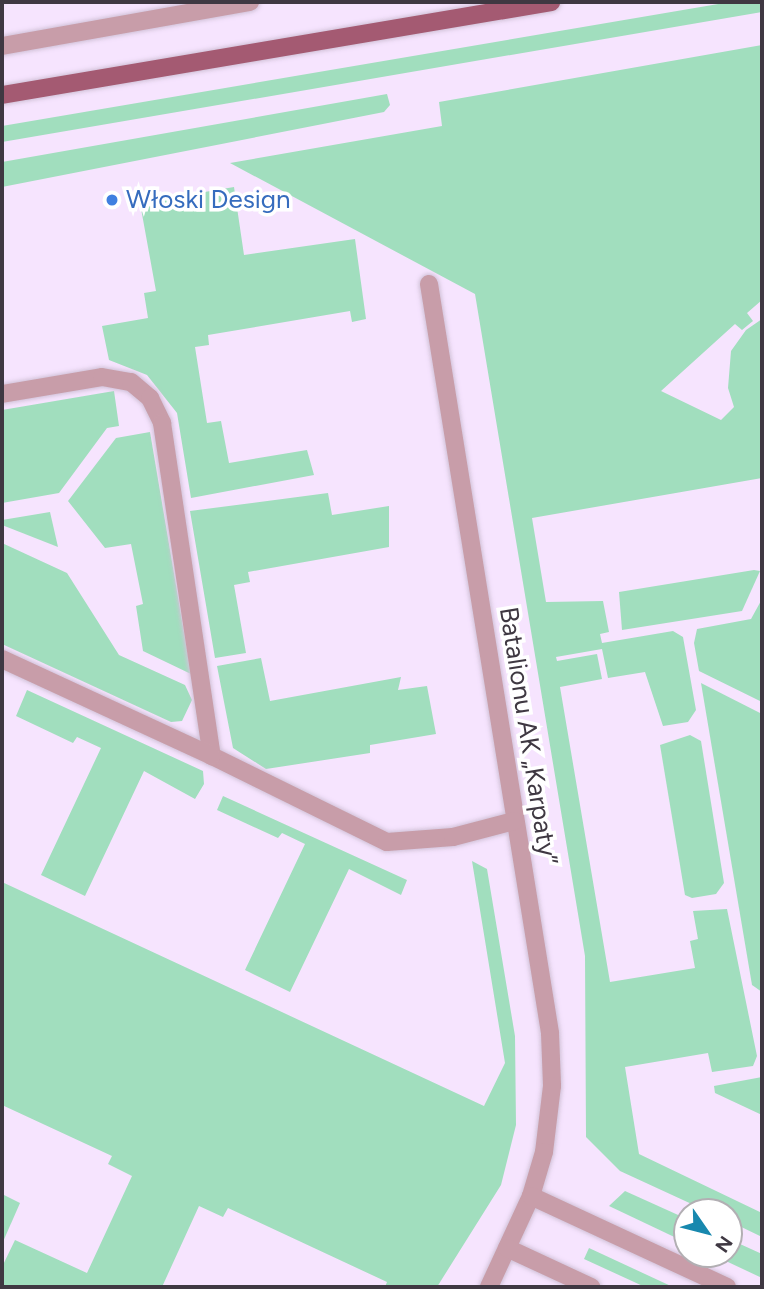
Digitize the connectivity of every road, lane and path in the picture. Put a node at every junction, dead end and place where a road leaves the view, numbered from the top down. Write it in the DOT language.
graph roads {
  1 [pos="250,2"];
  2 [pos="551,2"];
  3 [pos="2,46"];
  4 [pos="2,95"];
  5 [pos="429,284"];
  6 [pos="2,394"];
  7 [pos="2,659"];
  8 [pos="212,756"];
  9 [pos="514,821"];
  10 [pos="531,1196"];
  11 [pos="507,1248"];
  12 [pos="489,1287"];
  13 [pos="591,1287"];
  14 [pos="727,1287"];
  1 -- 3 [label="street"];
  2 -- 4 [label="main road"];
  5 -- 9 [label="street, Batalionu AK „Karpaty”"];
  6 -- 8 [label="street"];
  7 -- 8 [label="street"];
  8 -- 9 [label="street"];
  9 -- 10 [label="street, Batalionu AK „Karpaty”"];
  10 -- 11 [label="street, Batalionu AK „Karpaty”"];
  10 -- 14 [label="street"];
  11 -- 12 [label="street, Batalionu AK „Karpaty”"];
  11 -- 13 [label="street"];
}
